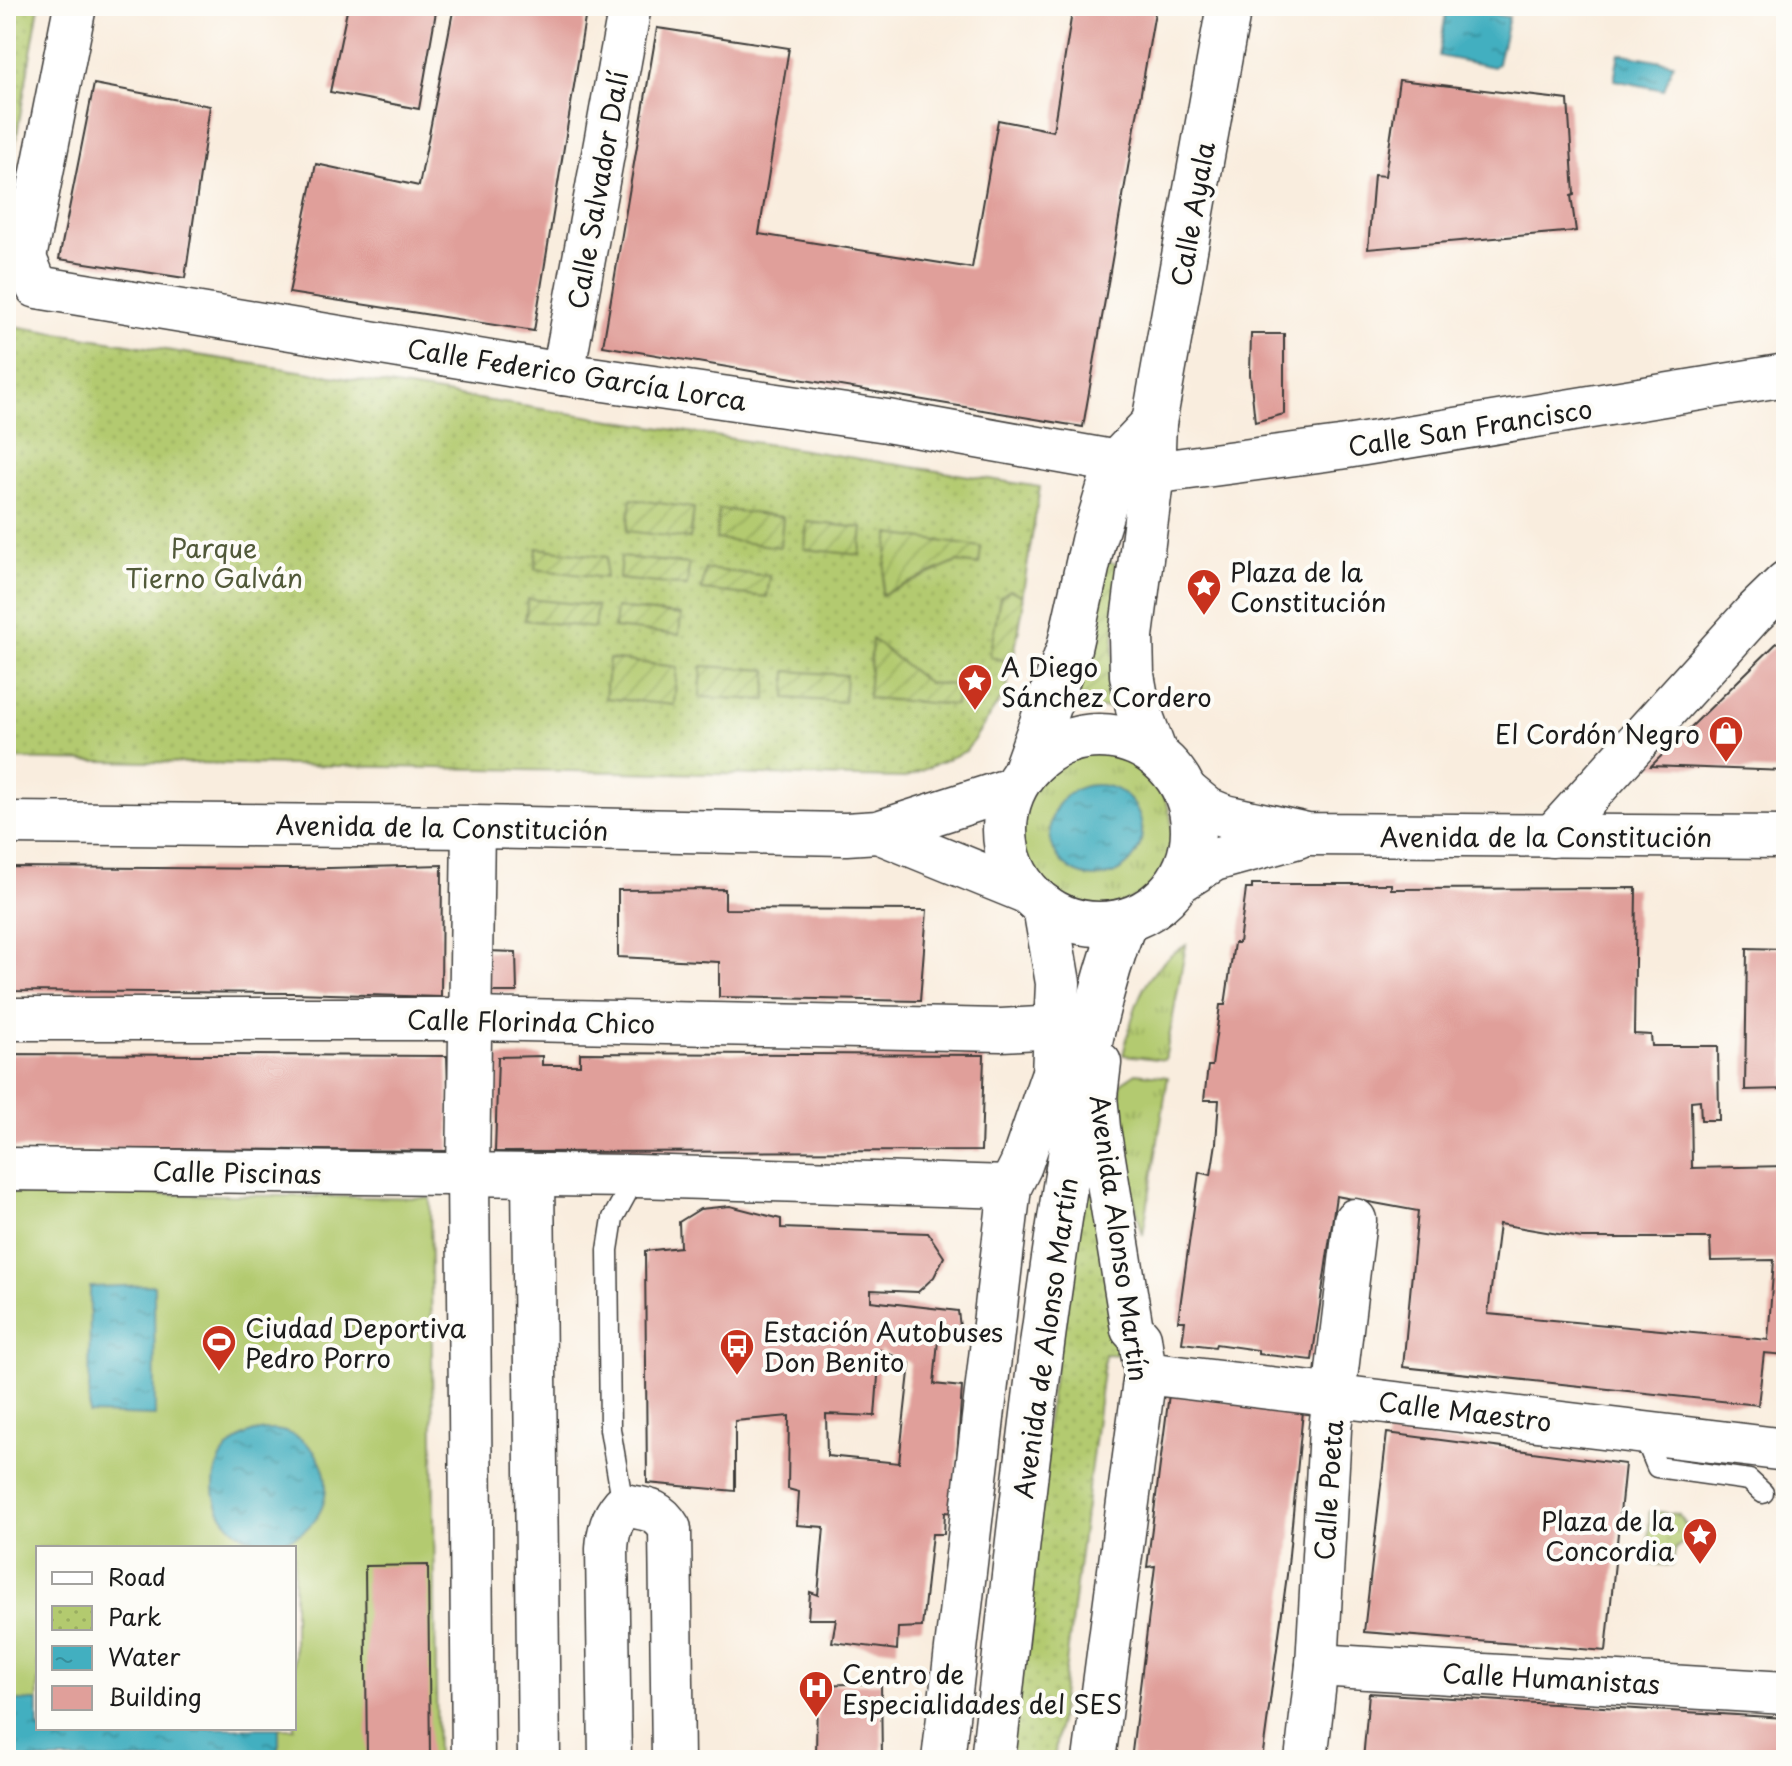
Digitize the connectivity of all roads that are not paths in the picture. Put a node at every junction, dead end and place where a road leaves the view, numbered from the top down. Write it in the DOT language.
graph roads {
  1 [pos="75,6"];
  2 [pos="630,6"];
  3 [pos="1229,6"];
  4 [pos="563,374"];
  5 [pos="1786,375"];
  6 [pos="1135,467"];
  7 [pos="1786,582"];
  8 [pos="1155,754"];
  9 [pos="1020,779"];
  10 [pos="1600,784"];
  11 [pos="1185,790"];
  12 [pos="6,823"];
  13 [pos="473,827"];
  14 [pos="878,832"];
  15 [pos="1307,834"];
  16 [pos="1552,836"];
  17 [pos="1644,836"];
  18 [pos="1786,837"];
  19 [pos="1176,884"];
  20 [pos="1036,900"];
  21 [pos="1119,938"];
  22 [pos="6,1019"];
  23 [pos="471,1019"];
  24 [pos="1065,1054"];
  25 [pos="6,1169"];
  26 [pos="468,1174"];
  27 [pos="533,1175"];
  28 [pos="636,1176"];
  29 [pos="1010,1187"];
  30 [pos="1355,1220"];
  31 [pos="1145,1373"];
  32 [pos="1334,1396"];
  33 [pos="1643,1433"];
  34 [pos="1786,1450"];
  35 [pos="1763,1493"];
  36 [pos="623,1505"];
  37 [pos="1317,1665"];
  38 [pos="1786,1693"];
  39 [pos="473,1760"];
  40 [pos="539,1760"];
  41 [pos="610,1760"];
  42 [pos="673,1760"];
  43 [pos="943,1760"];
  44 [pos="993,1760"];
  45 [pos="1094,1760"];
  46 [pos="1306,1760"];
  1 -- 4 [label="street, Calle Federico García Lorca"];
  2 -- 4 [label="street, Calle Salvador Dalí"];
  3 -- 6 [label="main road, Calle Ayala"];
  4 -- 6 [label="street, Calle Federico García Lorca"];
  5 -- 6 [label="street, Calle San Francisco"];
  6 -- 8 [label="main road"];
  6 -- 9 [label="main road, Calle Ayala"];
  7 -- 10 [label="street"];
  8 -- 9 [label="main road"];
  8 -- 11 [label="main road"];
  9 -- 14 [label="street"];
  9 -- 20 [label="main road"];
  10 -- 16 [label="street"];
  10 -- 17 [label="street"];
  11 -- 15 [label="street, Avenida de la Constitución"];
  11 -- 19 [label="main road"];
  12 -- 13 [label="street, Avenida de la Constitución"];
  13 -- 14 [label="street, Avenida de la Constitución"];
  13 -- 23 [label="street"];
  14 -- 20 [label="street"];
  15 -- 16 [label="street, Avenida de la Constitución"];
  15 -- 19 [label="street, Avenida de la Constitución"];
  16 -- 17 [label="street, Avenida de la Constitución"];
  17 -- 18 [label="street, Avenida de la Constitución"];
  19 -- 21 [label="main road"];
  20 -- 21 [label="main road"];
  20 -- 24 [label="main road, Avenida de Alonso Martín"];
  21 -- 24 [label="main road, Avenida de Alonso Martín"];
  21 -- 31 [label="street, Avenida Alonso Martín"];
  22 -- 23 [label="street, Calle Florinda Chico"];
  23 -- 24 [label="street, Calle Florinda Chico"];
  23 -- 26 [label="street"];
  24 -- 29 [label="street, Avenida de Alonso Martín"];
  24 -- 44 [label="main road, Avenida de Alonso Martín"];
  25 -- 26 [label="street, Calle Piscinas"];
  26 -- 27 [label="street, Calle Piscinas"];
  26 -- 39 [label="street"];
  27 -- 28 [label="street, Calle Piscinas"];
  27 -- 40 [label="street"];
  28 -- 29 [label="street, Calle Piscinas"];
  28 -- 36 [label="lane"];
  29 -- 43 [label="street, Avenida de Alonso Martín"];
  30 -- 32 [label="street, Calle Poeta"];
  31 -- 32 [label="street, Calle Maestro"];
  31 -- 45 [label="street, Avenida Alonso Martín"];
  32 -- 33 [label="street, Calle Maestro"];
  32 -- 37 [label="street, Calle Poeta"];
  33 -- 34 [label="street, Calle Maestro"];
  33 -- 35 [label="lane"];
  36 -- 41 [label="street"];
  36 -- 42 [label="street"];
  37 -- 38 [label="street, Calle Humanistas"];
  37 -- 46 [label="street, Calle Poeta"];
}
